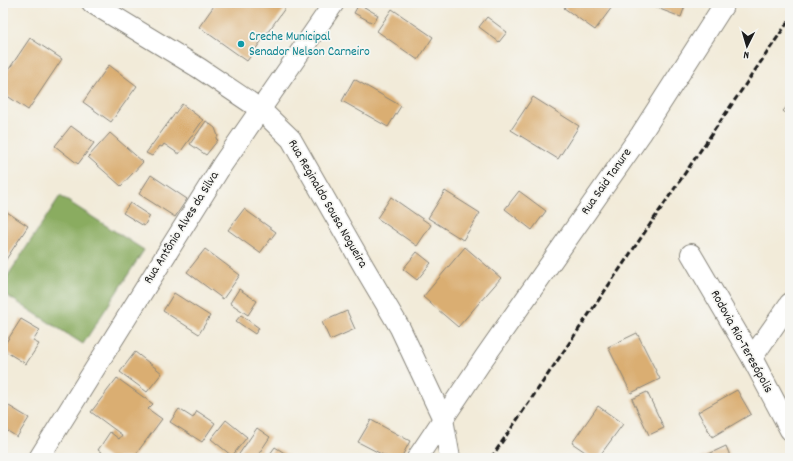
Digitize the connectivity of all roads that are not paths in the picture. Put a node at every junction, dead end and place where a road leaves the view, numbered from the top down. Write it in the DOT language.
graph roads {
  1 [pos="334,3"];
  2 [pos="725,3"];
  3 [pos="102,6"];
  4 [pos="260,109"];
  5 [pos="691,254"];
  6 [pos="790,303"];
  7 [pos="752,358"];
  8 [pos="443,419"];
  9 [pos="790,430"];
  10 [pos="39,458"];
  11 [pos="417,458"];
  12 [pos="450,458"];
  1 -- 4 [label="street, Rua Antônio Alves da Silva"];
  2 -- 8 [label="street, Rua Said Tanure"];
  3 -- 4 [label="street, Rua Reginaldo Sousa Nogueira"];
  4 -- 8 [label="street, Rua Reginaldo Sousa Nogueira"];
  4 -- 10 [label="street, Rua Antônio Alves da Silva"];
  5 -- 7 [label="street, Rodovia Rio-Teresópolis"];
  6 -- 7 [label="street"];
  7 -- 9 [label="street, Rodovia Rio-Teresópolis"];
  8 -- 11 [label="street, Rua Said Tanure"];
  8 -- 12 [label="street, Rua Reginaldo Sousa Nogueira"];
}
